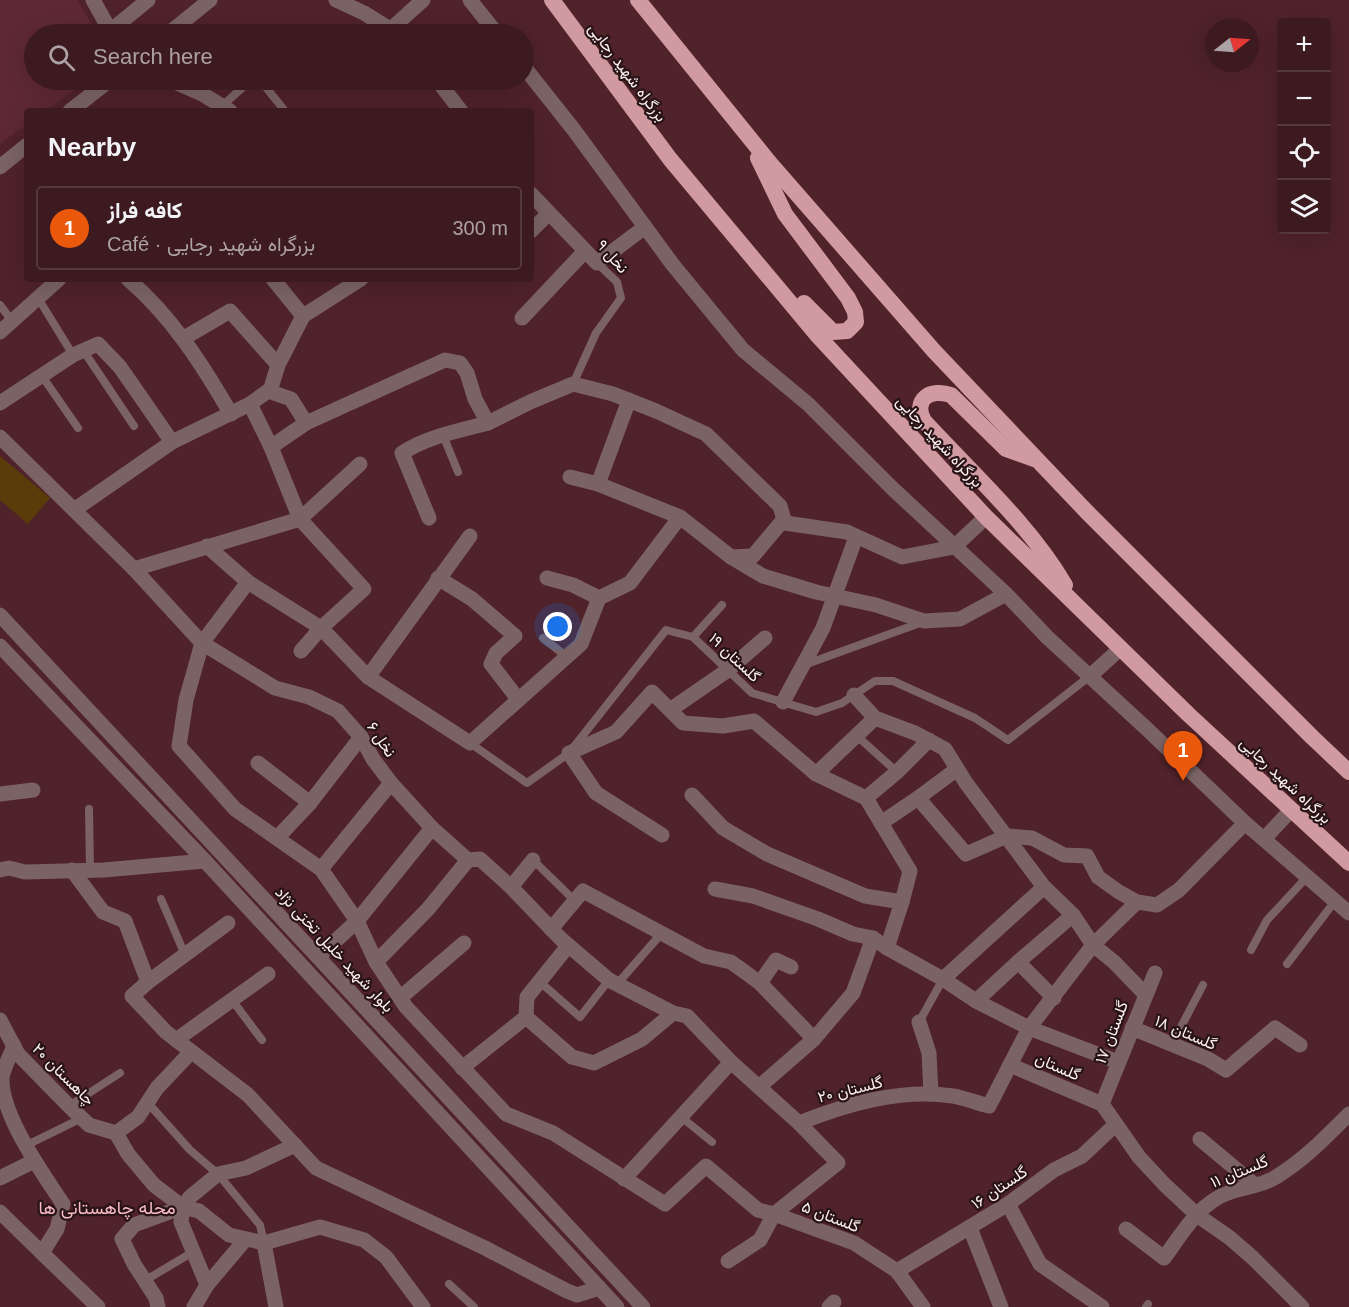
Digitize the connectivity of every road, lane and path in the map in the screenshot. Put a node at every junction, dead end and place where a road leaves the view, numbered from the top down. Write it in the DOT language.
graph roads {
  1 [pos="93,0"];
  2 [pos="148,0"];
  3 [pos="210,0"];
  4 [pos="336,0"];
  5 [pos="423,0"];
  6 [pos="470,0"];
  7 [pos="552,0"];
  8 [pos="638,0"];
  9 [pos="106,24"];
  10 [pos="121,24"];
  11 [pos="180,24"];
  12 [pos="381,24"];
  13 [pos="401,24"];
  14 [pos="489,24"];
  15 [pos="534,80"];
  16 [pos="97,90"];
  17 [pos="189,90"];
  18 [pos="242,90"];
  19 [pos="268,90"];
  20 [pos="445,90"];
  21 [pos="74,108"];
  22 [pos="222,108"];
  23 [pos="225,108"];
  24 [pos="283,108"];
  25 [pos="459,108"];
  26 [pos="747,134"];
  27 [pos="24,147"];
  28 [pos="0,167"];
  29 [pos="534,198"];
  30 [pos="548,214"];
  31 [pos="645,227"];
  32 [pos="534,228"];
  33 [pos="585,251"];
  34 [pos="597,263"];
  35 [pos="757,264"];
  36 [pos="55,282"];
  37 [pos="131,282"];
  38 [pos="275,282"];
  39 [pos="357,282"];
  40 [pos="38,298"];
  41 [pos="0,305"];
  42 [pos="303,316"];
  43 [pos="522,318"];
  44 [pos="6,327"];
  45 [pos="184,338"];
  46 [pos="78,353"];
  47 [pos="278,365"];
  48 [pos="42,376"];
  49 [pos="573,384"];
  50 [pos="268,391"];
  51 [pos="629,400"];
  52 [pos="0,404"];
  53 [pos="250,404"];
  54 [pos="231,414"];
  55 [pos="306,423"];
  56 [pos="488,423"];
  57 [pos="134,426"];
  58 [pos="78,428"];
  59 [pos="443,435"];
  60 [pos="0,437"];
  61 [pos="172,442"];
  62 [pos="271,447"];
  63 [pos="1038,460"];
  64 [pos="360,464"];
  65 [pos="458,472"];
  66 [pos="570,477"];
  67 [pos="598,484"];
  68 [pos="74,510"];
  69 [pos="680,517"];
  70 [pos="986,517"];
  71 [pos="429,518"];
  72 [pos="300,519"];
  73 [pos="784,519"];
  74 [pos="470,536"];
  75 [pos="856,537"];
  76 [pos="207,546"];
  77 [pos="954,547"];
  78 [pos="731,557"];
  79 [pos="134,569"];
  80 [pos="438,578"];
  81 [pos="547,578"];
  82 [pos="248,582"];
  83 [pos="1006,594"];
  84 [pos="835,596"];
  85 [pos="599,597"];
  86 [pos="722,605"];
  87 [pos="1077,606"];
  88 [pos="0,615"];
  89 [pos="924,621"];
  90 [pos="321,628"];
  91 [pos="693,637"];
  92 [pos="543,638"];
  93 [pos="765,638"];
  94 [pos="202,643"];
  95 [pos="0,646"];
  96 [pos="1121,648"];
  97 [pos="301,651"];
  98 [pos="567,657"];
  99 [pos="803,665"];
  100 [pos="728,670"];
  101 [pos="1090,676"];
  102 [pos="368,677"];
  103 [pos="854,695"];
  104 [pos="518,699"];
  105 [pos="783,702"];
  106 [pos="670,710"];
  107 [pos="875,718"];
  108 [pos="857,736"];
  109 [pos="361,737"];
  110 [pos="929,740"];
  111 [pos="470,743"];
  112 [pos="569,753"];
  113 [pos="258,763"];
  114 [pos="957,769"];
  115 [pos="897,772"];
  116 [pos="1349,772"];
  117 [pos="816,774"];
  118 [pos="391,783"];
  119 [pos="33,790"];
  120 [pos="0,794"];
  121 [pos="692,795"];
  122 [pos="866,798"];
  123 [pos="918,798"];
  124 [pos="310,803"];
  125 [pos="89,809"];
  126 [pos="1291,810"];
  127 [pos="881,823"];
  128 [pos="1245,823"];
  129 [pos="432,828"];
  130 [pos="662,835"];
  131 [pos="1007,836"];
  132 [pos="277,838"];
  133 [pos="1264,839"];
  134 [pos="468,860"];
  135 [pos="533,860"];
  136 [pos="206,861"];
  137 [pos="1349,863"];
  138 [pos="321,869"];
  139 [pos="0,870"];
  140 [pos="72,870"];
  141 [pos="90,870"];
  142 [pos="1307,877"];
  143 [pos="1044,886"];
  144 [pos="510,887"];
  145 [pos="715,889"];
  146 [pos="161,899"];
  147 [pos="1335,901"];
  148 [pos="575,902"];
  149 [pos="902,902"];
  150 [pos="1137,902"];
  151 [pos="1349,913"];
  152 [pos="1072,915"];
  153 [pos="357,921"];
  154 [pos="228,923"];
  155 [pos="551,929"];
  156 [pos="661,934"];
  157 [pos="873,938"];
  158 [pos="464,943"];
  159 [pos="1093,945"];
  160 [pos="568,946"];
  161 [pos="887,948"];
  162 [pos="1251,950"];
  163 [pos="185,955"];
  164 [pos="318,957"];
  165 [pos="376,962"];
  166 [pos="1018,962"];
  167 [pos="1287,964"];
  168 [pos="791,967"];
  169 [pos="268,974"];
  170 [pos="1155,974"];
  171 [pos="943,979"];
  172 [pos="613,981"];
  173 [pos="148,982"];
  174 [pos="540,982"];
  175 [pos="760,982"];
  176 [pos="1203,985"];
  177 [pos="1145,994"];
  178 [pos="400,998"];
  179 [pos="1054,998"];
  180 [pos="232,1000"];
  181 [pos="976,1001"];
  182 [pos="673,1013"];
  183 [pos="526,1017"];
  184 [pos="0,1020"];
  185 [pos="919,1022"];
  186 [pos="1029,1028"];
  187 [pos="1131,1028"];
  188 [pos="814,1039"];
  189 [pos="176,1040"];
  190 [pos="262,1040"];
  191 [pos="1300,1045"];
  192 [pos="14,1046"];
  193 [pos="1171,1046"];
  194 [pos="191,1052"];
  195 [pos="731,1062"];
  196 [pos="1118,1062"];
  197 [pos="1010,1065"];
  198 [pos="462,1068"];
  199 [pos="120,1073"];
  200 [pos="760,1086"];
  201 [pos="931,1094"];
  202 [pos="148,1103"];
  203 [pos="1102,1104"];
  204 [pos="3,1106"];
  205 [pos="69,1106"];
  206 [pos="1349,1114"];
  207 [pos="681,1116"];
  208 [pos="82,1118"];
  209 [pos="799,1123"];
  210 [pos="1115,1125"];
  211 [pos="116,1133"];
  212 [pos="1200,1139"];
  213 [pos="712,1143"];
  214 [pos="295,1145"];
  215 [pos="25,1146"];
  216 [pos="34,1161"];
  217 [pos="218,1174"];
  218 [pos="0,1178"];
  219 [pos="624,1179"];
  220 [pos="1255,1185"];
  221 [pos="1008,1204"];
  222 [pos="183,1207"];
  223 [pos="0,1212"];
  224 [pos="774,1214"];
  225 [pos="1197,1215"];
  226 [pos="970,1228"];
  227 [pos="1126,1229"];
  228 [pos="245,1239"];
  229 [pos="264,1244"];
  230 [pos="193,1252"];
  231 [pos="42,1253"];
  232 [pos="728,1261"];
  233 [pos="897,1271"];
  234 [pos="144,1281"];
  235 [pos="449,1284"];
  236 [pos="207,1285"];
  237 [pos="599,1288"];
  238 [pos="98,1307"];
  239 [pos="158,1307"];
  240 [pos="194,1307"];
  241 [pos="276,1307"];
  242 [pos="423,1307"];
  243 [pos="474,1307"];
  244 [pos="617,1307"];
  245 [pos="643,1307"];
  246 [pos="923,1307"];
  247 [pos="1001,1307"];
  248 [pos="1102,1307"];
  249 [pos="1302,1307"];
  1 -- 9 [label="street"];
  2 -- 10 [label="street"];
  3 -- 11 [label="street"];
  4 -- 12 [label="street"];
  5 -- 13 [label="street"];
  6 -- 14 [label="street"];
  7 -- 35 [label="highway, بزرگراه شهید رجایی"];
  8 -- 26 [label="highway"];
  15 -- 31 [label="street"];
  16 -- 21 [label="street"];
  17 -- 22 [label="street"];
  18 -- 23 [label="lane"];
  19 -- 24 [label="lane"];
  20 -- 25 [label="street"];
  26 -- 35 [label="highway"];
  26 -- 63 [label="highway"];
  27 -- 28 [label="street"];
  29 -- 30 [label="street, نخل ۹"];
  30 -- 32 [label="street"];
  30 -- 33 [label="street, نخل ۹"];
  31 -- 34 [label="street"];
  31 -- 77 [label="street"];
  33 -- 34 [label="street, نخل ۹"];
  33 -- 43 [label="street"];
  34 -- 49 [label="lane, نخل ۹"];
  35 -- 70 [label="highway, بزرگراه شهید رجایی"];
  36 -- 40 [label="street"];
  37 -- 45 [label="street"];
  38 -- 42 [label="street"];
  39 -- 42 [label="street"];
  40 -- 44 [label="street"];
  40 -- 46 [label="lane"];
  41 -- 44 [label="lane"];
  42 -- 47 [label="street"];
  45 -- 47 [label="street"];
  45 -- 54 [label="street"];
  46 -- 48 [label="street"];
  46 -- 57 [label="lane"];
  46 -- 61 [label="street"];
  47 -- 50 [label="street"];
  48 -- 52 [label="street"];
  48 -- 58 [label="lane"];
  49 -- 51 [label="street"];
  49 -- 56 [label="street"];
  50 -- 53 [label="street"];
  50 -- 55 [label="street"];
  51 -- 67 [label="street"];
  51 -- 73 [label="street"];
  53 -- 54 [label="street"];
  53 -- 62 [label="street"];
  54 -- 61 [label="street"];
  55 -- 56 [label="street"];
  55 -- 62 [label="street"];
  56 -- 59 [label="street"];
  59 -- 65 [label="lane"];
  59 -- 71 [label="street"];
  60 -- 68 [label="street, نخل ۶"];
  61 -- 68 [label="street"];
  62 -- 72 [label="street"];
  63 -- 87 [label="highway"];
  63 -- 116 [label="highway"];
  64 -- 72 [label="street"];
  66 -- 67 [label="street"];
  67 -- 69 [label="street"];
  68 -- 79 [label="street, نخل ۶"];
  69 -- 78 [label="street"];
  69 -- 85 [label="street"];
  70 -- 77 [label="street"];
  70 -- 87 [label="highway, بزرگراه شهید رجایی"];
  72 -- 76 [label="street"];
  72 -- 90 [label="street"];
  73 -- 75 [label="street"];
  73 -- 78 [label="street"];
  74 -- 80 [label="street"];
  75 -- 77 [label="street"];
  75 -- 84 [label="street"];
  76 -- 79 [label="street"];
  76 -- 82 [label="street"];
  77 -- 83 [label="street"];
  78 -- 84 [label="street"];
  79 -- 94 [label="street, نخل ۶"];
  80 -- 102 [label="street"];
  80 -- 104 [label="street"];
  81 -- 85 [label="street"];
  82 -- 90 [label="street"];
  82 -- 94 [label="street"];
  83 -- 89 [label="street"];
  83 -- 101 [label="street"];
  84 -- 89 [label="street"];
  84 -- 99 [label="street"];
  85 -- 98 [label="street"];
  86 -- 91 [label="lane"];
  87 -- 96 [label="highway, بزرگراه شهید رجایی"];
  88 -- 164 [label="street, بلوار شهید خلیل تختی نژاد"];
  89 -- 99 [label="lane"];
  90 -- 97 [label="street"];
  90 -- 102 [label="street"];
  91 -- 100 [label="lane, گلستان ۱۹"];
  91 -- 112 [label="lane, گلستان ۱۹"];
  92 -- 98 [label="lane"];
  93 -- 100 [label="street"];
  94 -- 109 [label="street, نخل ۶"];
  94 -- 132 [label="street"];
  95 -- 136 [label="street"];
  96 -- 101 [label="street"];
  96 -- 126 [label="highway, بزرگراه شهید رجایی"];
  98 -- 104 [label="street"];
  99 -- 105 [label="street"];
  100 -- 105 [label="lane, گلستان ۱۹"];
  100 -- 106 [label="street"];
  101 -- 103 [label="lane, گلستان ۱۹"];
  101 -- 128 [label="street"];
  102 -- 111 [label="street"];
  103 -- 105 [label="lane, گلستان ۱۹"];
  103 -- 107 [label="street"];
  104 -- 111 [label="street"];
  106 -- 112 [label="street"];
  106 -- 117 [label="street"];
  107 -- 108 [label="street"];
  107 -- 110 [label="street"];
  108 -- 115 [label="lane"];
  108 -- 117 [label="street"];
  109 -- 118 [label="street, نخل ۶"];
  109 -- 124 [label="street"];
  110 -- 114 [label="street"];
  110 -- 115 [label="street"];
  111 -- 112 [label="lane, گلستان ۱۹"];
  112 -- 130 [label="street"];
  113 -- 124 [label="street"];
  114 -- 123 [label="street"];
  114 -- 131 [label="street"];
  115 -- 122 [label="street"];
  117 -- 122 [label="street"];
  118 -- 129 [label="street, نخل ۶"];
  118 -- 138 [label="street"];
  119 -- 120 [label="street"];
  121 -- 149 [label="street"];
  122 -- 127 [label="street"];
  123 -- 127 [label="street"];
  123 -- 131 [label="street"];
  124 -- 132 [label="street"];
  125 -- 141 [label="lane"];
  126 -- 133 [label="street"];
  126 -- 137 [label="highway, بزرگراه شهید رجایی"];
  127 -- 149 [label="street"];
  128 -- 133 [label="street"];
  128 -- 150 [label="street"];
  129 -- 134 [label="street, نخل ۶"];
  129 -- 153 [label="street"];
  131 -- 143 [label="street"];
  131 -- 150 [label="street"];
  132 -- 138 [label="street"];
  133 -- 142 [label="street"];
  134 -- 144 [label="street, نخل ۶"];
  134 -- 165 [label="street"];
  135 -- 144 [label="street"];
  135 -- 148 [label="lane"];
  136 -- 141 [label="street"];
  136 -- 237 [label="street"];
  138 -- 153 [label="street"];
  139 -- 140 [label="street"];
  140 -- 141 [label="street"];
  140 -- 173 [label="street"];
  142 -- 147 [label="street"];
  142 -- 162 [label="lane"];
  143 -- 152 [label="street"];
  143 -- 171 [label="street"];
  144 -- 155 [label="street, نخل ۶"];
  145 -- 157 [label="street"];
  146 -- 163 [label="lane"];
  147 -- 151 [label="street"];
  147 -- 167 [label="lane"];
  148 -- 155 [label="street"];
  148 -- 156 [label="street"];
  149 -- 161 [label="street"];
  150 -- 159 [label="street"];
  152 -- 159 [label="street"];
  152 -- 166 [label="street"];
  153 -- 164 [label="street"];
  153 -- 165 [label="street"];
  154 -- 163 [label="street"];
  155 -- 160 [label="street, نخل ۶"];
  156 -- 172 [label="lane"];
  156 -- 175 [label="street"];
  157 -- 161 [label="street, گلستان"];
  157 -- 188 [label="street"];
  158 -- 178 [label="street"];
  159 -- 177 [label="street"];
  159 -- 179 [label="street"];
  160 -- 172 [label="street, نخل ۶"];
  160 -- 174 [label="street"];
  161 -- 171 [label="street, گلستان"];
  163 -- 173 [label="street"];
  164 -- 245 [label="street, بلوار شهید خلیل تختی نژاد"];
  165 -- 178 [label="street"];
  166 -- 179 [label="street"];
  166 -- 181 [label="street"];
  168 -- 175 [label="street"];
  169 -- 180 [label="street"];
  170 -- 177 [label="street, گلستان ۱۷"];
  171 -- 181 [label="street, گلستان"];
  171 -- 185 [label="lane"];
  172 -- 174 [label="lane"];
  172 -- 182 [label="street, نخل ۶"];
  173 -- 189 [label="street"];
  174 -- 183 [label="street"];
  175 -- 188 [label="street"];
  176 -- 193 [label="lane"];
  177 -- 187 [label="street, گلستان ۱۷"];
  178 -- 198 [label="street"];
  179 -- 186 [label="street"];
  180 -- 189 [label="street"];
  180 -- 190 [label="lane"];
  181 -- 186 [label="street, گلستان"];
  182 -- 183 [label="street"];
  182 -- 195 [label="street, نخل ۶"];
  183 -- 198 [label="street"];
  184 -- 192 [label="street, چاهستان ۲۰"];
  185 -- 201 [label="street"];
  186 -- 196 [label="street"];
  186 -- 197 [label="street, گلستان"];
  187 -- 193 [label="street, گلستان ۱۸"];
  187 -- 196 [label="street, گلستان ۱۷"];
  188 -- 200 [label="street"];
  189 -- 194 [label="street"];
  191 -- 193 [label="street, گلستان ۱۸"];
  192 -- 204 [label="street"];
  192 -- 205 [label="street, چاهستان ۲۰"];
  194 -- 202 [label="street"];
  194 -- 214 [label="street"];
  195 -- 200 [label="street"];
  195 -- 207 [label="street"];
  196 -- 203 [label="street, گلستان ۱۷"];
  197 -- 201 [label="street, گلستان ۲۰"];
  197 -- 203 [label="street, گلستان"];
  198 -- 219 [label="street"];
  199 -- 205 [label="lane"];
  200 -- 209 [label="street"];
  201 -- 209 [label="street, گلستان ۲۰"];
  202 -- 211 [label="street"];
  202 -- 217 [label="lane"];
  203 -- 210 [label="street"];
  204 -- 215 [label="street"];
  205 -- 208 [label="street, چاهستان ۲۰"];
  206 -- 220 [label="street, گلستان ۱۱"];
  207 -- 213 [label="lane"];
  207 -- 219 [label="street"];
  208 -- 211 [label="street, چاهستان ۲۰"];
  208 -- 215 [label="lane"];
  209 -- 224 [label="street"];
  210 -- 221 [label="street, گلستان ۱۶"];
  210 -- 225 [label="street"];
  211 -- 222 [label="street"];
  212 -- 220 [label="street"];
  214 -- 217 [label="street"];
  214 -- 237 [label="street"];
  215 -- 216 [label="street"];
  216 -- 218 [label="street"];
  216 -- 231 [label="street"];
  217 -- 222 [label="street"];
  217 -- 229 [label="lane"];
  219 -- 224 [label="street, گلستان ۵"];
  220 -- 225 [label="street, گلستان ۱۱"];
  221 -- 226 [label="street, گلستان ۱۶"];
  221 -- 248 [label="street"];
  222 -- 228 [label="street"];
  222 -- 230 [label="street"];
  222 -- 234 [label="street"];
  223 -- 231 [label="street"];
  224 -- 232 [label="street"];
  224 -- 233 [label="street, گلستان ۵"];
  225 -- 227 [label="street, گلستان ۱۱"];
  225 -- 249 [label="street"];
  226 -- 233 [label="street, گلستان ۱۶"];
  226 -- 247 [label="street"];
  228 -- 229 [label="street"];
  228 -- 236 [label="street"];
  229 -- 241 [label="street"];
  229 -- 242 [label="street"];
  230 -- 234 [label="lane"];
  230 -- 236 [label="street"];
  231 -- 238 [label="street"];
  233 -- 246 [label="street, گلستان ۵"];
  234 -- 239 [label="street"];
  235 -- 243 [label="lane"];
  236 -- 240 [label="street"];
  237 -- 244 [label="street"];
}
